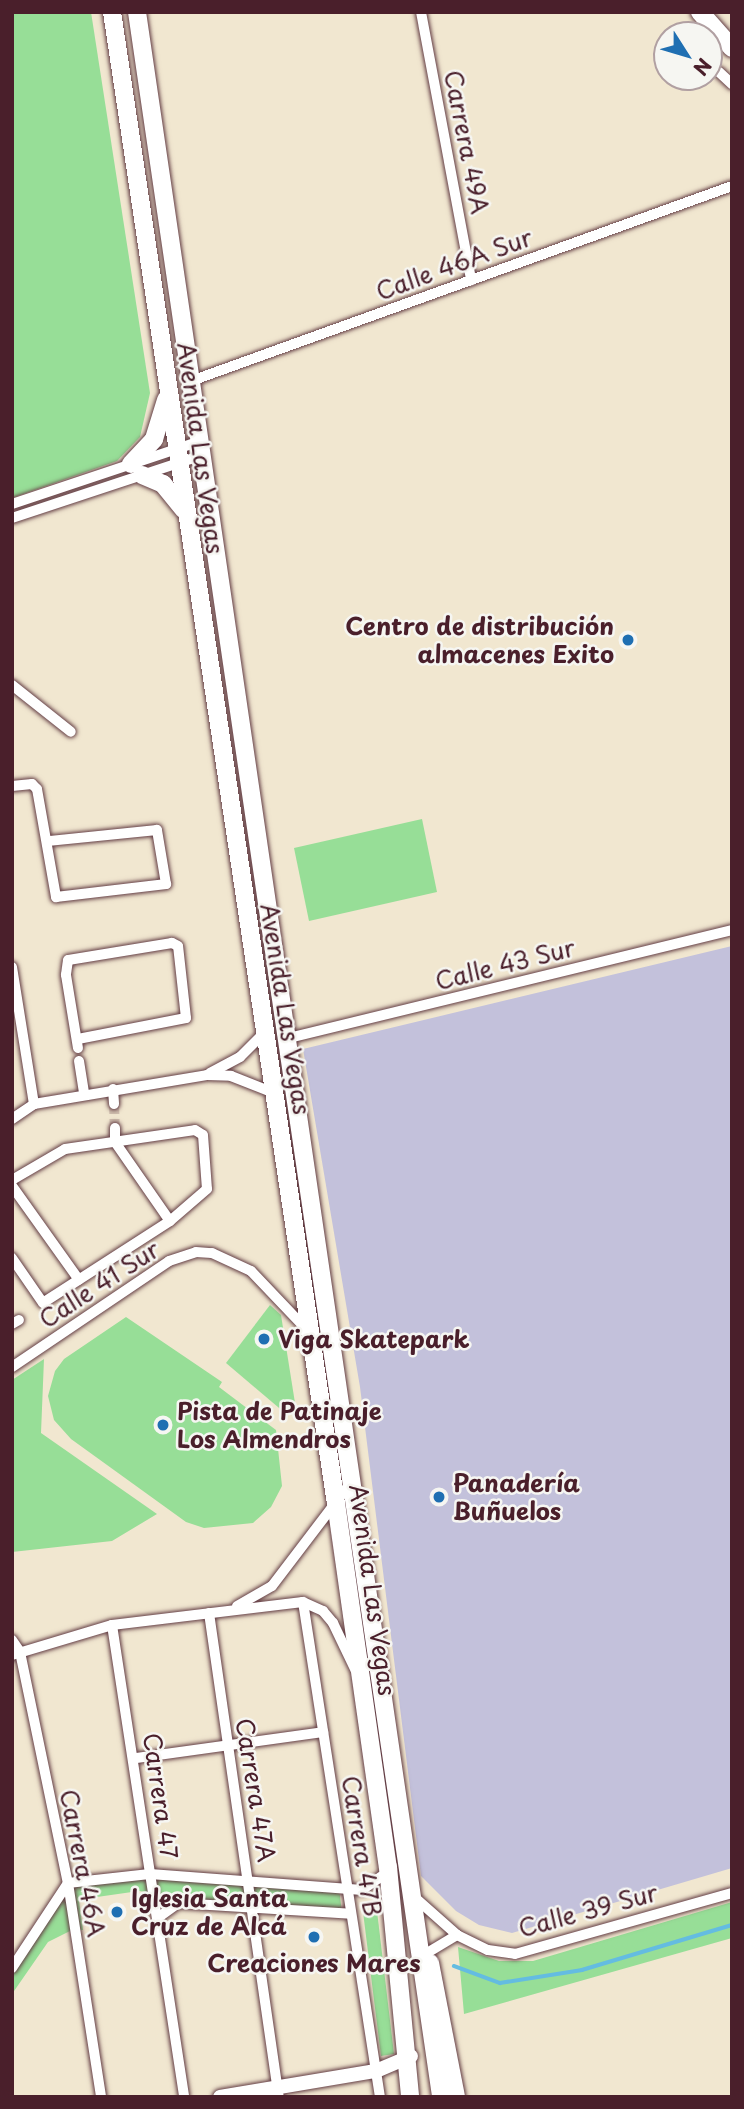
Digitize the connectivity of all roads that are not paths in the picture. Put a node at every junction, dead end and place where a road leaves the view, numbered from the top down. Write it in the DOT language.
graph roads {
  1 [pos="112,12"];
  2 [pos="137,12"];
  3 [pos="421,12"];
  4 [pos="700,12"];
  5 [pos="732,48"];
  6 [pos="732,186"];
  7 [pos="471,280"];
  8 [pos="191,381"];
  9 [pos="168,390"];
  10 [pos="201,448"];
  11 [pos="178,456"];
  12 [pos="137,470"];
  13 [pos="12,504"];
  14 [pos="186,512"];
  15 [pos="12,518"];
  16 [pos="12,685"];
  17 [pos="71,732"];
  18 [pos="12,786"];
  19 [pos="48,841"];
  20 [pos="732,930"];
  21 [pos="12,967"];
  22 [pos="265,1032"];
  23 [pos="289,1038"];
  24 [pos="78,1044"];
  25 [pos="79,1061"];
  26 [pos="207,1074"];
  27 [pos="113,1089"];
  28 [pos="274,1093"];
  29 [pos="84,1094"];
  30 [pos="34,1104"];
  31 [pos="114,1104"];
  32 [pos="12,1119"];
  33 [pos="115,1128"];
  34 [pos="115,1142"];
  35 [pos="12,1183"];
  36 [pos="170,1221"];
  37 [pos="12,1258"];
  38 [pos="79,1280"];
  39 [pos="310,1333"];
  40 [pos="12,1367"];
  41 [pos="354,1478"];
  42 [pos="336,1503"];
  43 [pos="342,1542"];
  44 [pos="370,1595"];
  45 [pos="303,1602"];
  46 [pos="229,1610"];
  47 [pos="209,1614"];
  48 [pos="112,1625"];
  49 [pos="12,1640"];
  50 [pos="16,1653"];
  51 [pos="362,1684"];
  52 [pos="323,1731"];
  53 [pos="229,1746"];
  54 [pos="136,1758"];
  55 [pos="388,1872"];
  56 [pos="150,1874"];
  57 [pos="249,1881"];
  58 [pos="68,1883"];
  59 [pos="348,1889"];
  60 [pos="410,1892"];
  61 [pos="732,1894"];
  62 [pos="252,1908"];
  63 [pos="351,1914"];
  64 [pos="159,1917"];
  65 [pos="395,1935"];
  66 [pos="457,1935"];
  67 [pos="423,1951"];
  68 [pos="12,1968"];
  69 [pos="408,2057"];
  70 [pos="376,2071"];
  71 [pos="279,2092"];
  72 [pos="101,2097"];
  73 [pos="184,2097"];
  74 [pos="219,2097"];
  75 [pos="380,2097"];
  76 [pos="410,2097"];
  77 [pos="418,2097"];
  78 [pos="441,2097"];
  79 [pos="456,2097"];
  1 -- 9 [label="main road, Avenida Las Vegas"];
  2 -- 8 [label="main road, Avenida Las Vegas"];
  3 -- 7 [label="street, Carrera 49A"];
  4 -- 5 [label="main road"];
  6 -- 7 [label="street, Calle 46A Sur"];
  7 -- 8 [label="street, Calle 46A Sur"];
  8 -- 10 [label="main road, Avenida Las Vegas"];
  9 -- 11 [label="main road, Avenida Las Vegas"];
  9 -- 12 [label="main road"];
  10 -- 11 [label="street"];
  10 -- 23 [label="main road, Avenida Las Vegas"];
  11 -- 12 [label="street"];
  11 -- 14 [label="main road, Avenida Las Vegas"];
  12 -- 13 [label="street"];
  12 -- 14 [label="main road"];
  12 -- 15 [label="street"];
  14 -- 22 [label="main road, Avenida Las Vegas"];
  16 -- 17 [label="street"];
  18 -- 19 [label="street"];
  19 -- 19 [label="street"];
  20 -- 23 [label="street, Calle 43 Sur"];
  21 -- 30 [label="street"];
  22 -- 26 [label="street"];
  22 -- 28 [label="main road, Avenida Las Vegas"];
  23 -- 41 [label="main road, Avenida Las Vegas"];
  24 -- 24 [label="street"];
  25 -- 29 [label="street"];
  26 -- 27 [label="street"];
  26 -- 28 [label="street"];
  27 -- 29 [label="street"];
  27 -- 31 [label="street"];
  28 -- 39 [label="main road, Avenida Las Vegas"];
  29 -- 30 [label="street"];
  30 -- 32 [label="street"];
  33 -- 34 [label="street"];
  34 -- 35 [label="street"];
  34 -- 36 [label="street"];
  34 -- 36 [label="street"];
  35 -- 38 [label="street"];
  36 -- 38 [label="street"];
  37 -- 38 [label="street"];
  39 -- 40 [label="street, Calle 41 Sur"];
  39 -- 42 [label="main road, Avenida Las Vegas"];
  41 -- 42 [label="street"];
  41 -- 44 [label="main road, Avenida Las Vegas"];
  42 -- 43 [label="main road, Avenida Las Vegas"];
  42 -- 46 [label="street"];
  43 -- 44 [label="main road"];
  43 -- 51 [label="main road, Avenida Las Vegas"];
  44 -- 60 [label="main road, Avenida Las Vegas"];
  45 -- 46 [label="street"];
  45 -- 51 [label="street"];
  45 -- 52 [label="street, Carrera 47B"];
  46 -- 47 [label="street"];
  47 -- 48 [label="street"];
  47 -- 53 [label="street, Carrera 47A"];
  48 -- 50 [label="street"];
  48 -- 54 [label="street, Carrera 47"];
  49 -- 50 [label="street, Carrera 46A"];
  50 -- 58 [label="street, Carrera 46A"];
  51 -- 55 [label="main road, Avenida Las Vegas"];
  52 -- 53 [label="street"];
  52 -- 59 [label="street, Carrera 47B"];
  53 -- 54 [label="street"];
  53 -- 57 [label="street, Carrera 47A"];
  54 -- 56 [label="street, Carrera 47"];
  55 -- 59 [label="street"];
  55 -- 65 [label="main road, Avenida Las Vegas"];
  56 -- 57 [label="street"];
  56 -- 58 [label="street"];
  56 -- 64 [label="street, Carrera 47"];
  57 -- 59 [label="street"];
  57 -- 62 [label="street, Carrera 47A"];
  58 -- 68 [label="street"];
  58 -- 72 [label="street, Carrera 46A"];
  59 -- 63 [label="street, Carrera 47B"];
  60 -- 66 [label="street, Calle 39 Sur"];
  60 -- 67 [label="main road, Avenida Las Vegas"];
  61 -- 66 [label="street, Calle 39 Sur"];
  62 -- 63 [label="street"];
  62 -- 64 [label="street"];
  62 -- 71 [label="street, Carrera 47A"];
  63 -- 70 [label="street, Carrera 47B"];
  64 -- 73 [label="street, Carrera 47"];
  65 -- 67 [label="main road"];
  65 -- 69 [label="main road, Avenida Las Vegas"];
  66 -- 67 [label="street"];
  67 -- 78 [label="main road, Avenida Las Vegas"];
  67 -- 79 [label="main road, Avenida Las Vegas"];
  69 -- 70 [label="street"];
  69 -- 76 [label="main road, Avenida Las Vegas"];
  69 -- 77 [label="main road, Avenida Las Vegas"];
  70 -- 71 [label="street"];
  70 -- 75 [label="street, Carrera 47B"];
  71 -- 74 [label="street"];
}
